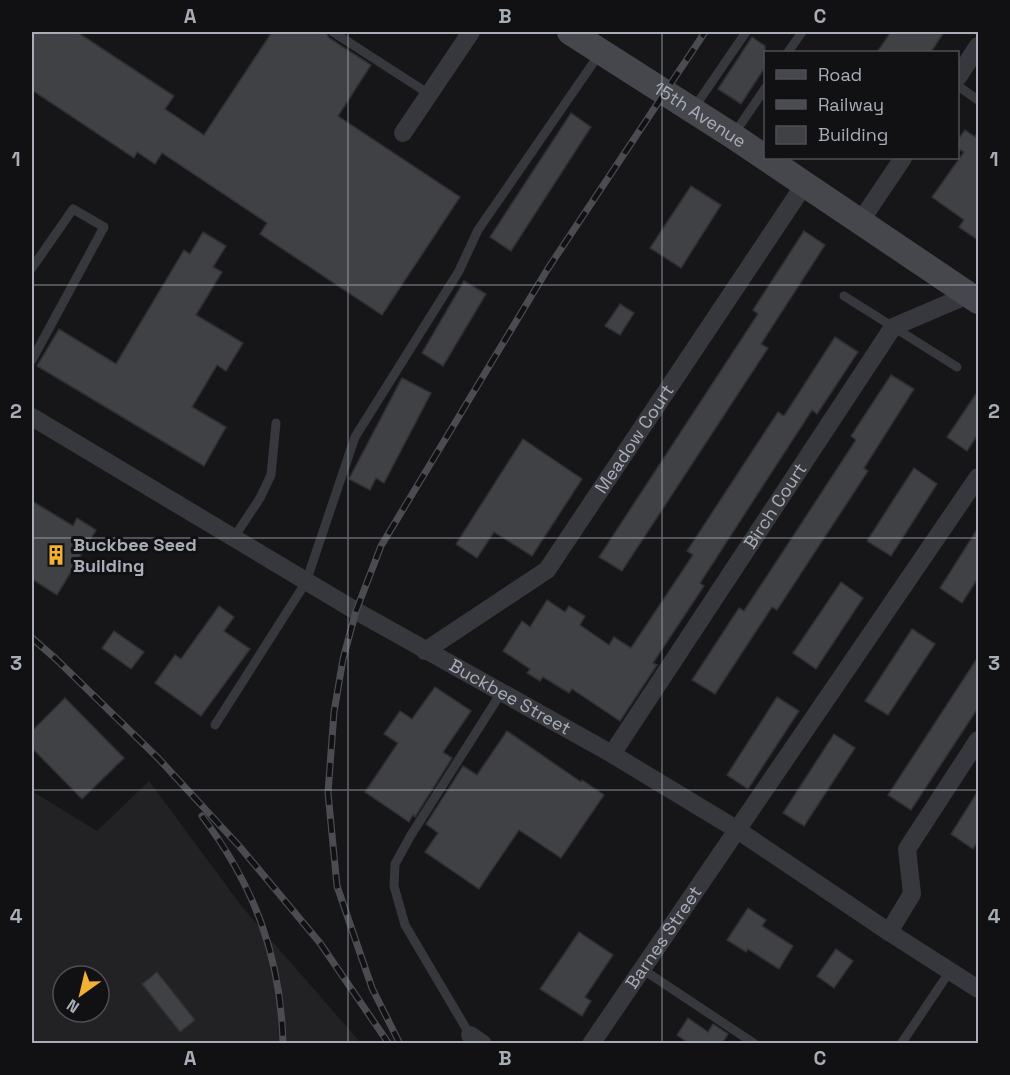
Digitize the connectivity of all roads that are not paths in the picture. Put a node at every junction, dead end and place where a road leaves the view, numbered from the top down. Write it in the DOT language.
graph roads {
  1 [pos="333,32"];
  2 [pos="471,32"];
  3 [pos="570,32"];
  4 [pos="746,32"];
  5 [pos="802,32"];
  6 [pos="978,46"];
  7 [pos="601,51"];
  8 [pos="789,51"];
  9 [pos="959,74"];
  10 [pos="959,87"];
  11 [pos="764,88"];
  12 [pos="429,94"];
  13 [pos="978,100"];
  14 [pos="693,110"];
  15 [pos="403,133"];
  16 [pos="732,136"];
  17 [pos="764,157"];
  18 [pos="766,159"];
  19 [pos="902,159"];
  20 [pos="804,184"];
  21 [pos="860,222"];
  22 [pos="32,268"];
  23 [pos="844,296"];
  24 [pos="973,298"];
  25 [pos="893,327"];
  26 [pos="32,360"];
  27 [pos="957,367"];
  28 [pos="32,417"];
  29 [pos="276,423"];
  30 [pos="978,477"];
  31 [pos="233,539"];
  32 [pos="306,582"];
  33 [pos="425,651"];
  34 [pos="501,693"];
  35 [pos="215,725"];
  36 [pos="978,740"];
  37 [pos="612,754"];
  38 [pos="736,830"];
  39 [pos="889,933"];
  40 [pos="642,969"];
  41 [pos="950,971"];
  42 [pos="978,989"];
  43 [pos="476,1039"];
  44 [pos="591,1044"];
  45 [pos="756,1044"];
  46 [pos="901,1044"];
  1 -- 12 [label="lane"];
  2 -- 12 [label="street"];
  3 -- 7 [label="main road, 15th Avenue"];
  4 -- 14 [label="lane"];
  5 -- 8 [label="lane"];
  6 -- 9 [label="street"];
  7 -- 14 [label="main road, 15th Avenue"];
  7 -- 32 [label="lane"];
  10 -- 13 [label="lane"];
  11 -- 16 [label="lane"];
  12 -- 15 [label="street"];
  14 -- 16 [label="main road, 15th Avenue"];
  16 -- 17 [label="main road, 15th Avenue"];
  18 -- 20 [label="main road, 15th Avenue"];
  19 -- 21 [label="street"];
  20 -- 21 [label="main road, 15th Avenue"];
  20 -- 33 [label="street, Meadow Court"];
  21 -- 24 [label="main road, 15th Avenue"];
  22 -- 26 [label="lane"];
  23 -- 25 [label="lane"];
  24 -- 25 [label="street"];
  25 -- 27 [label="lane"];
  25 -- 37 [label="street, Birch Court"];
  28 -- 31 [label="street, Buckbee Street"];
  29 -- 31 [label="lane"];
  30 -- 38 [label="street"];
  31 -- 32 [label="street, Buckbee Street"];
  32 -- 33 [label="street, Buckbee Street"];
  32 -- 35 [label="lane"];
  33 -- 34 [label="street, Buckbee Street"];
  34 -- 37 [label="street, Buckbee Street"];
  34 -- 43 [label="lane"];
  36 -- 39 [label="street"];
  37 -- 38 [label="street, Buckbee Street"];
  38 -- 39 [label="street, Buckbee Street"];
  38 -- 40 [label="street, Barnes Street"];
  39 -- 41 [label="street, Buckbee Street"];
  40 -- 44 [label="street, Barnes Street"];
  40 -- 45 [label="lane"];
  41 -- 42 [label="street, Buckbee Street"];
  41 -- 46 [label="lane"];
}
